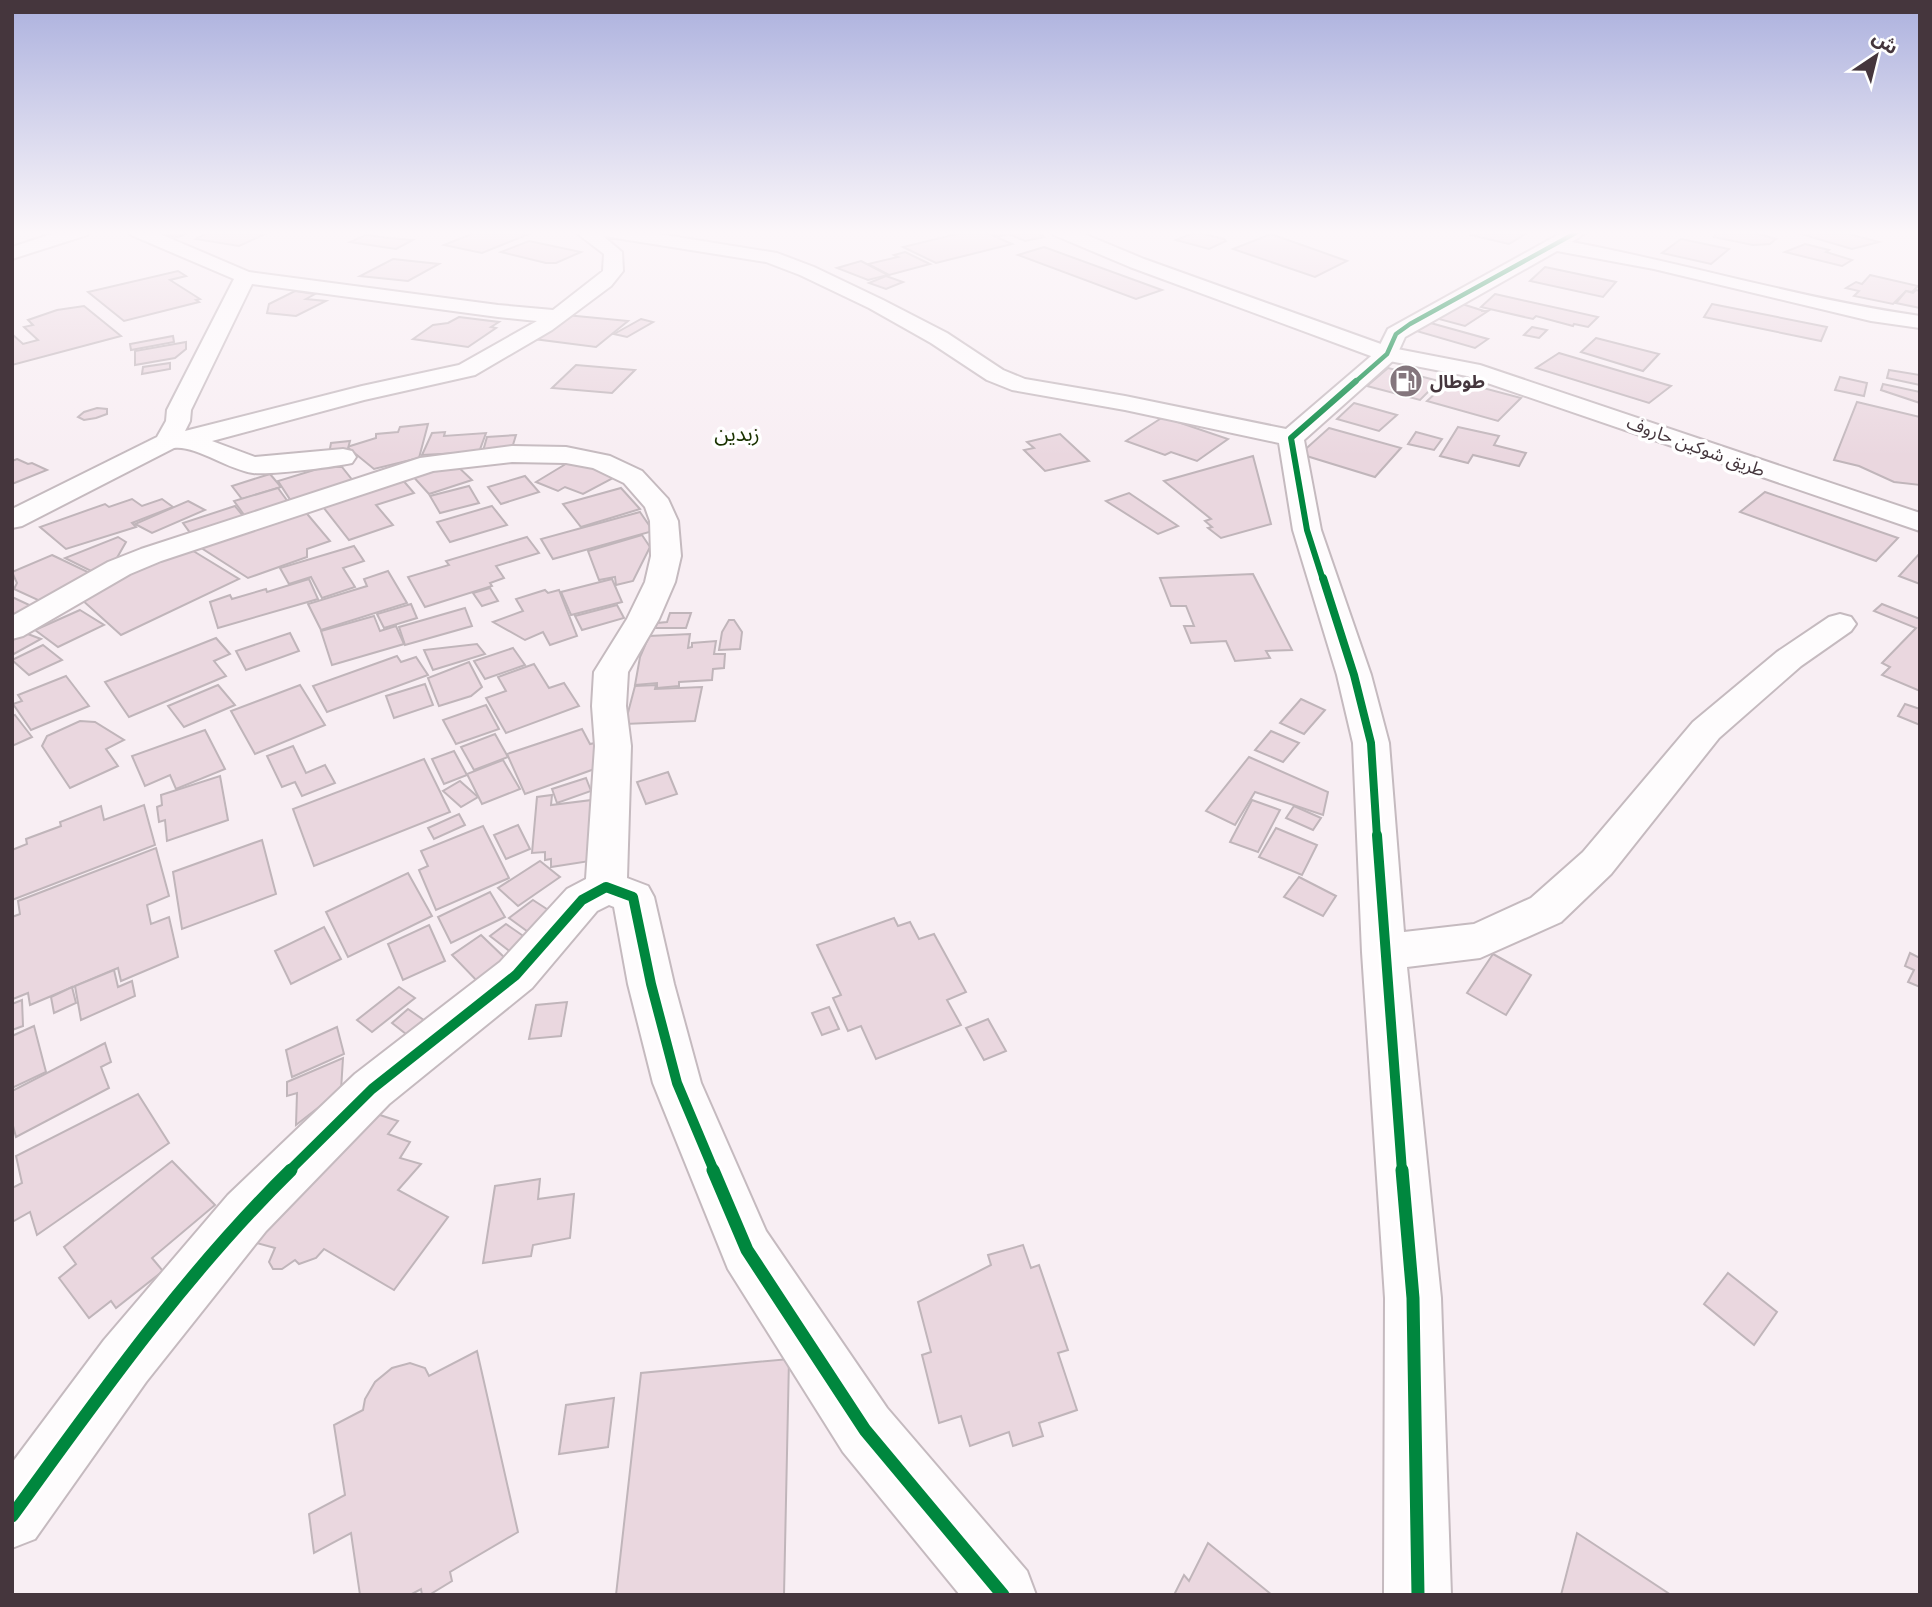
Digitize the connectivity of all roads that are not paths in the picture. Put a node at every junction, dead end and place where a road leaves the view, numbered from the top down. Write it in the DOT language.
graph roads {
  1 [pos="231,306"];
  2 [pos="459,306"];
  3 [pos="571,306"];
  4 [pos="880,306"];
  5 [pos="1272,306"];
  6 [pos="1444,306"];
  7 [pos="1834,306"];
  8 [pos="556,316"];
  9 [pos="1920,322"];
  10 [pos="1371,325"];
  11 [pos="1392,344"];
  12 [pos="1291,438"];
  13 [pos="177,440"];
  14 [pos="343,457"];
  15 [pos="12,520"];
  16 [pos="1920,523"];
  17 [pos="1840,624"];
  18 [pos="12,629"];
  19 [pos="606,887"];
  20 [pos="1384,952"];
  21 [pos="12,1516"];
  22 [pos="1003,1595"];
  23 [pos="1418,1595"];
  1 -- 13 [label="street"];
  2 -- 8 [label="street"];
  3 -- 8 [label="street"];
  4 -- 12 [label="street"];
  5 -- 11 [label="street, طريق شوكين حاروف"];
  6 -- 11 [label="street"];
  7 -- 9 [label="street"];
  8 -- 13 [label="street"];
  10 -- 11 [label="street, طريق شوكين حاروف"];
  11 -- 12 [label="street"];
  11 -- 16 [label="street, طريق شوكين حاروف"];
  12 -- 20 [label="street"];
  13 -- 14 [label="street"];
  13 -- 15 [label="street"];
  17 -- 20 [label="street"];
  18 -- 19 [label="street"];
  19 -- 21 [label="street"];
  19 -- 22 [label="street"];
  20 -- 23 [label="street"];
}
